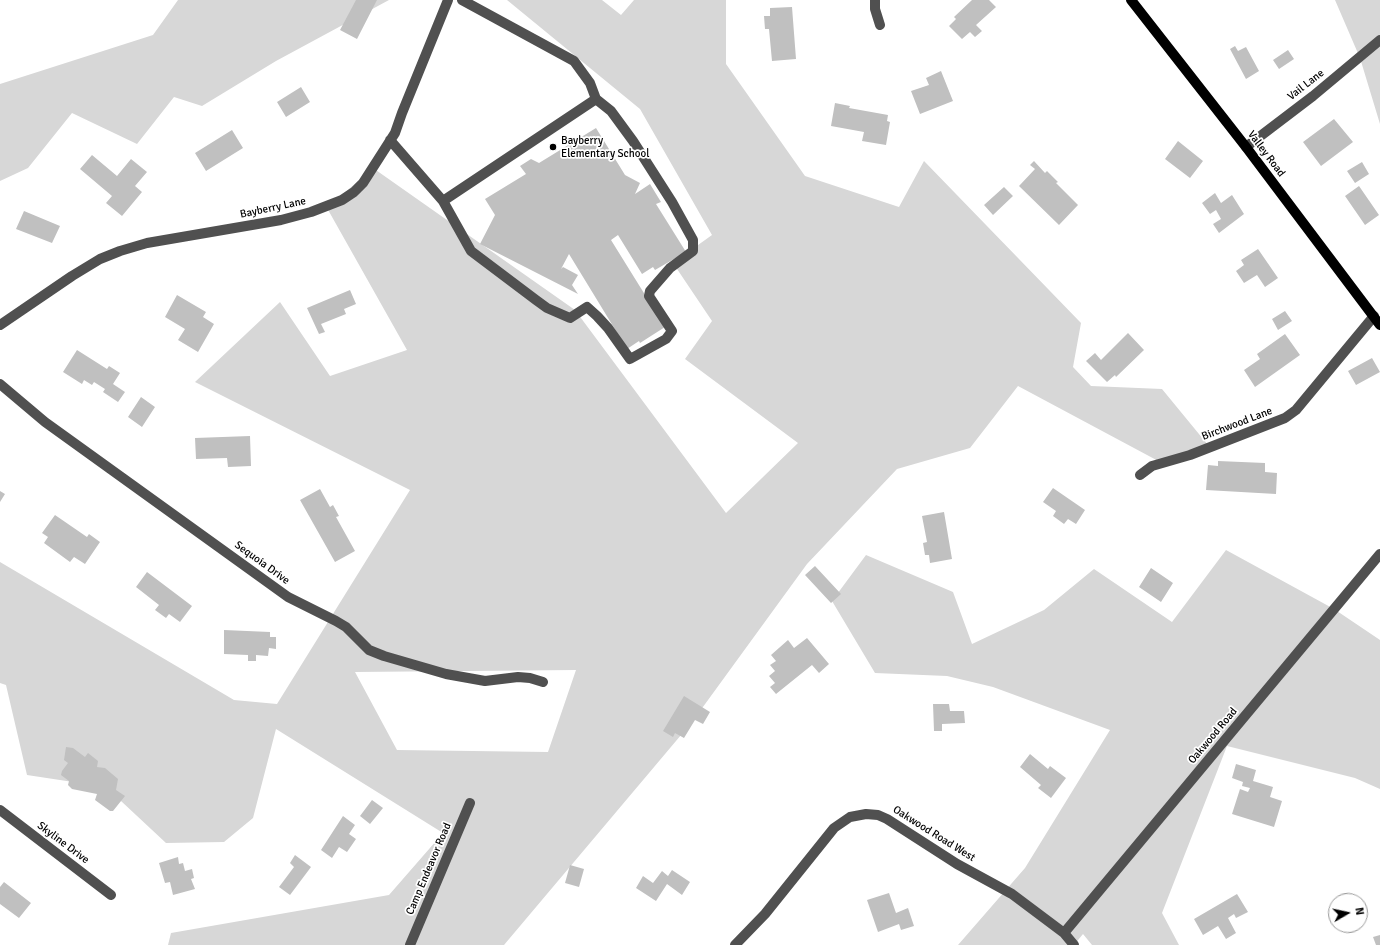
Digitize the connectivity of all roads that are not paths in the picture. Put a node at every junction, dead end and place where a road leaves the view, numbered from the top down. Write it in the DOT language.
graph roads {
  1 [pos="448,0"];
  2 [pos="462,0"];
  3 [pos="875,0"];
  4 [pos="1131,0"];
  5 [pos="880,25"];
  6 [pos="1380,40"];
  7 [pos="596,99"];
  8 [pos="390,140"];
  9 [pos="1246,147"];
  10 [pos="443,201"];
  11 [pos="1374,316"];
  12 [pos="0,325"];
  13 [pos="1380,325"];
  14 [pos="0,384"];
  15 [pos="1140,475"];
  16 [pos="1380,554"];
  17 [pos="543,682"];
  18 [pos="470,803"];
  19 [pos="0,810"];
  20 [pos="111,895"];
  21 [pos="1064,933"];
  22 [pos="410,945"];
  23 [pos="735,945"];
  24 [pos="1074,945"];
  1 -- 8 [label="street, Bayberry Lane"];
  2 -- 7 [label="street"];
  3 -- 5 [label="street"];
  4 -- 9 [label="main road, Valley Road"];
  6 -- 9 [label="street, Vail Lane"];
  7 -- 10 [label="street"];
  7 -- 10 [label="street"];
  8 -- 10 [label="street"];
  8 -- 12 [label="street, Bayberry Lane"];
  9 -- 11 [label="main road, Valley Road"];
  11 -- 13 [label="main road, Valley Road"];
  11 -- 15 [label="street, Birchwood Lane"];
  14 -- 17 [label="street, Sequoia Drive"];
  16 -- 21 [label="street, Oakwood Road"];
  18 -- 22 [label="street, Camp Endeavor Road"];
  19 -- 20 [label="street, Skyline Drive"];
  21 -- 23 [label="street, Oakwood Road West"];
  21 -- 24 [label="street, Oakwood Road West"];
}
